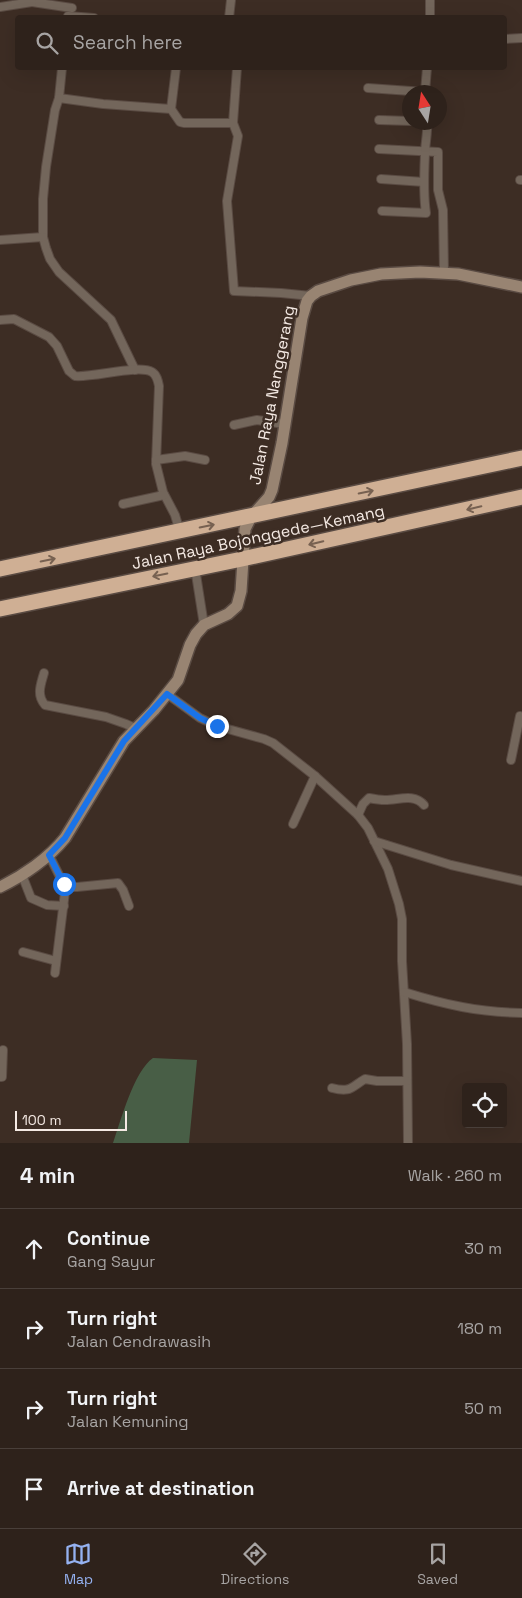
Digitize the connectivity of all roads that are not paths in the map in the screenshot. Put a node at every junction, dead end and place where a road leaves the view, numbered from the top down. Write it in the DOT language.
graph roads {
  1 [pos="231,0"];
  2 [pos="430,0"];
  3 [pos="32,1"];
  4 [pos="73,4"];
  5 [pos="0,7"];
  6 [pos="229,15"];
  7 [pos="430,15"];
  8 [pos="522,38"];
  9 [pos="507,39"];
  10 [pos="62,70"];
  11 [pos="176,70"];
  12 [pos="236,70"];
  13 [pos="427,70"];
  14 [pos="426,85"];
  15 [pos="368,88"];
  16 [pos="402,90"];
  17 [pos="59,98"];
  18 [pos="171,109"];
  19 [pos="379,120"];
  20 [pos="402,121"];
  21 [pos="233,124"];
  22 [pos="428,130"];
  23 [pos="379,149"];
  24 [pos="425,152"];
  25 [pos="381,179"];
  26 [pos="424,182"];
  27 [pos="382,211"];
  28 [pos="43,237"];
  29 [pos="0,240"];
  30 [pos="444,273"];
  31 [pos="522,287"];
  32 [pos="311,296"];
  33 [pos="0,320"];
  34 [pos="135,370"];
  35 [pos="284,424"];
  36 [pos="234,425"];
  37 [pos="522,458"];
  38 [pos="156,460"];
  39 [pos="205,460"];
  40 [pos="164,495"];
  41 [pos="522,497"];
  42 [pos="123,504"];
  43 [pos="251,517"];
  44 [pos="180,532"];
  45 [pos="242,559"];
  46 [pos="195,568"];
  47 [pos="0,569"];
  48 [pos="0,609"];
  49 [pos="204,625"];
  50 [pos="44,673"];
  51 [pos="167,694"];
  52 [pos="521,714"];
  53 [pos="135,728"];
  54 [pos="510,760"];
  55 [pos="315,776"];
  56 [pos="424,805"];
  57 [pos="358,815"];
  58 [pos="293,824"];
  59 [pos="374,841"];
  60 [pos="49,855"];
  61 [pos="22,875"];
  62 [pos="522,881"];
  63 [pos="0,887"];
  64 [pos="66,892"];
  65 [pos="64,906"];
  66 [pos="129,906"];
  67 [pos="22,952"];
  68 [pos="56,961"];
  69 [pos="54,973"];
  70 [pos="404,992"];
  71 [pos="522,1013"];
  72 [pos="3,1050"];
  73 [pos="0,1077"];
  74 [pos="407,1081"];
  75 [pos="332,1088"];
  76 [pos="408,1143"];
  1 -- 6 [label="street"];
  2 -- 7 [label="street"];
  3 -- 4 [label="street"];
  3 -- 5 [label="street"];
  8 -- 9 [label="street"];
  10 -- 17 [label="street"];
  11 -- 18 [label="street"];
  12 -- 21 [label="street"];
  13 -- 14 [label="street"];
  15 -- 16 [label="street"];
  17 -- 18 [label="street"];
  17 -- 28 [label="street"];
  18 -- 21 [label="street"];
  19 -- 20 [label="street"];
  21 -- 32 [label="street"];
  22 -- 24 [label="street"];
  23 -- 24 [label="street"];
  24 -- 26 [label="street"];
  24 -- 30 [label="street"];
  25 -- 26 [label="street"];
  26 -- 27 [label="street"];
  28 -- 29 [label="street"];
  28 -- 34 [label="street"];
  30 -- 31 [label="street, Jalan Raya Nanggerang"];
  30 -- 32 [label="street, Jalan Raya Nanggerang"];
  32 -- 35 [label="street, Jalan Raya Nanggerang"];
  33 -- 34 [label="street"];
  34 -- 38 [label="street"];
  35 -- 36 [label="street"];
  35 -- 43 [label="street, Jalan Raya Nanggerang"];
  43 -- 37 [label="highway, Jalan Raya Bojonggede—Kemang, one-way"];
  38 -- 39 [label="street"];
  38 -- 40 [label="street"];
  40 -- 42 [label="street"];
  40 -- 44 [label="street"];
  41 -- 45 [label="highway, Jalan Raya Bojonggede—Kemang, one-way"];
  44 -- 43 [label="highway, Jalan Raya Bojonggede—Kemang, one-way"];
  43 -- 45 [label="street, Jalan Raya Nanggerang"];
  47 -- 44 [label="highway, Jalan Raya Bojonggede—Kemang, one-way"];
  45 -- 46 [label="highway, Jalan Raya Bojonggede—Kemang"];
  45 -- 49 [label="street, Jalan Raya Nanggerang"];
  46 -- 48 [label="highway, Jalan Raya Bojonggede—Kemang, one-way"];
  46 -- 49 [label="street"];
  49 -- 51 [label="street"];
  50 -- 53 [label="street"];
  51 -- 53 [label="street"];
  51 -- 55 [label="street"];
  52 -- 54 [label="street"];
  53 -- 60 [label="street"];
  55 -- 57 [label="street"];
  55 -- 58 [label="street"];
  56 -- 57 [label="street"];
  57 -- 59 [label="street"];
  59 -- 62 [label="street"];
  59 -- 70 [label="street"];
  60 -- 61 [label="street"];
  60 -- 66 [label="street"];
  61 -- 63 [label="street"];
  61 -- 65 [label="street"];
  64 -- 65 [label="street"];
  65 -- 68 [label="street"];
  67 -- 68 [label="street"];
  68 -- 69 [label="street"];
  70 -- 71 [label="street"];
  70 -- 74 [label="street"];
  72 -- 73 [label="street"];
  74 -- 75 [label="street"];
  74 -- 76 [label="street"];
}
